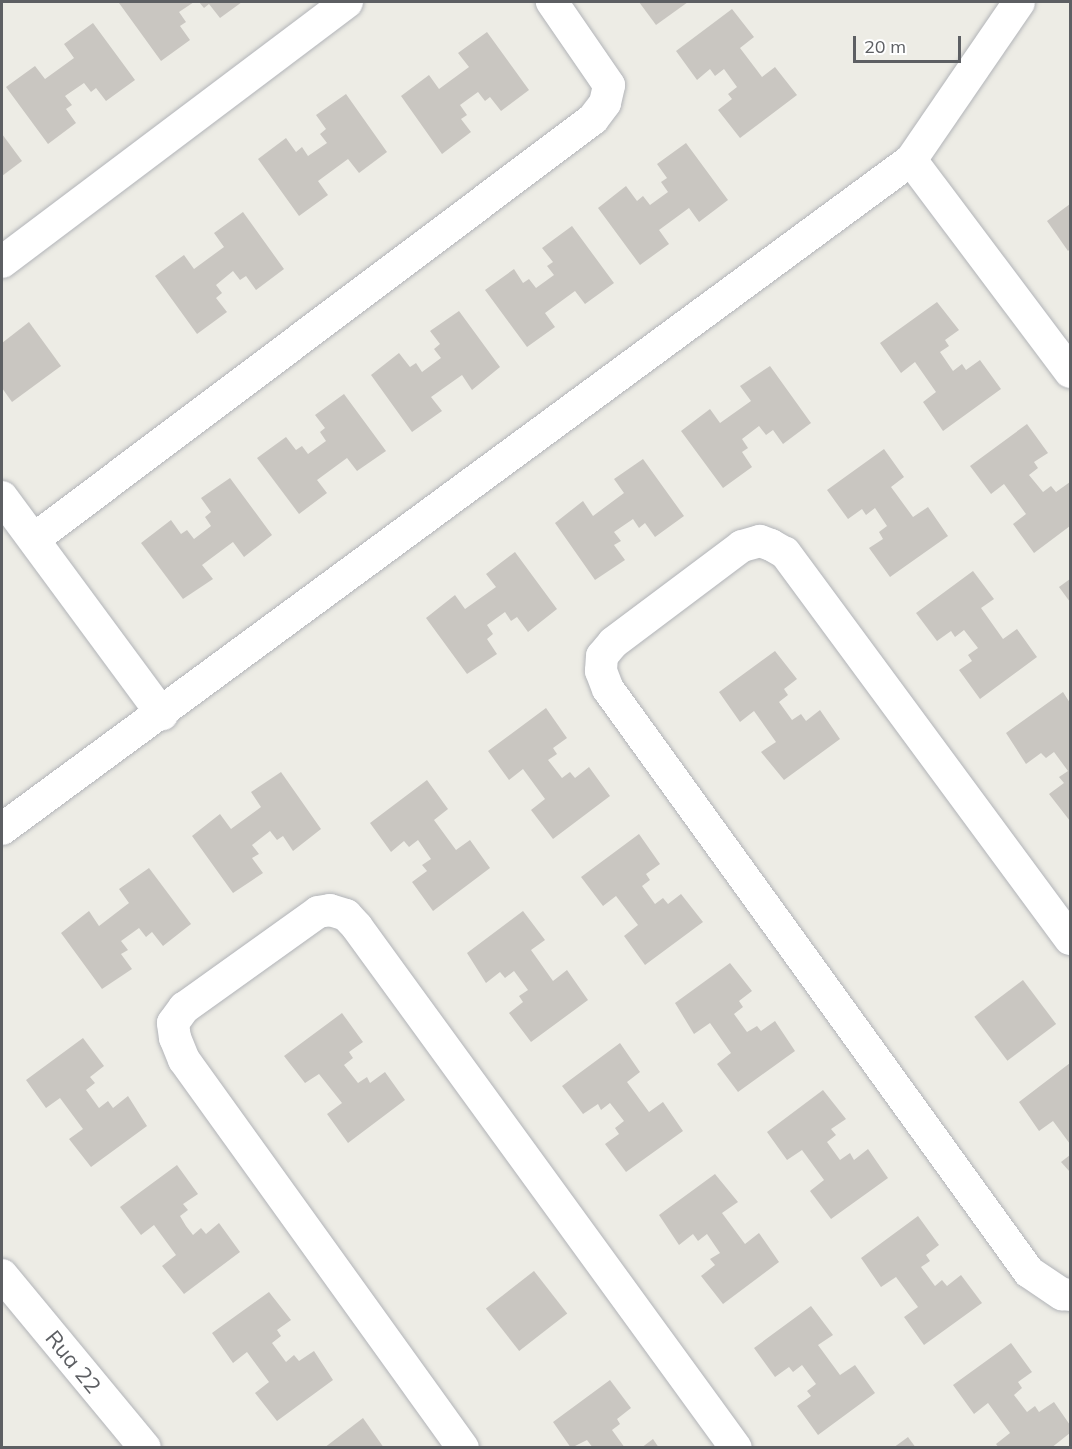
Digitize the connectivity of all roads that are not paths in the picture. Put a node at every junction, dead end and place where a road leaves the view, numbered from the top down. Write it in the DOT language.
graph roads {
  1 [pos="346,2"];
  2 [pos="552,2"];
  3 [pos="1019,2"];
  4 [pos="911,160"];
  5 [pos="2,262"];
  6 [pos="1071,372"];
  7 [pos="2,497"];
  8 [pos="34,539"];
  9 [pos="162,714"];
  10 [pos="2,829"];
  11 [pos="1071,939"];
  12 [pos="2,1275"];
  13 [pos="1071,1295"];
  14 [pos="145,1448"];
  15 [pos="463,1448"];
  16 [pos="736,1448"];
  1 -- 5 [label="street"];
  2 -- 8 [label="street"];
  3 -- 4 [label="street"];
  4 -- 6 [label="street"];
  4 -- 9 [label="street"];
  7 -- 8 [label="street"];
  8 -- 9 [label="street"];
  9 -- 10 [label="street"];
  11 -- 13 [label="street"];
  12 -- 14 [label="street, Rua 22"];
  15 -- 16 [label="street"];
}
